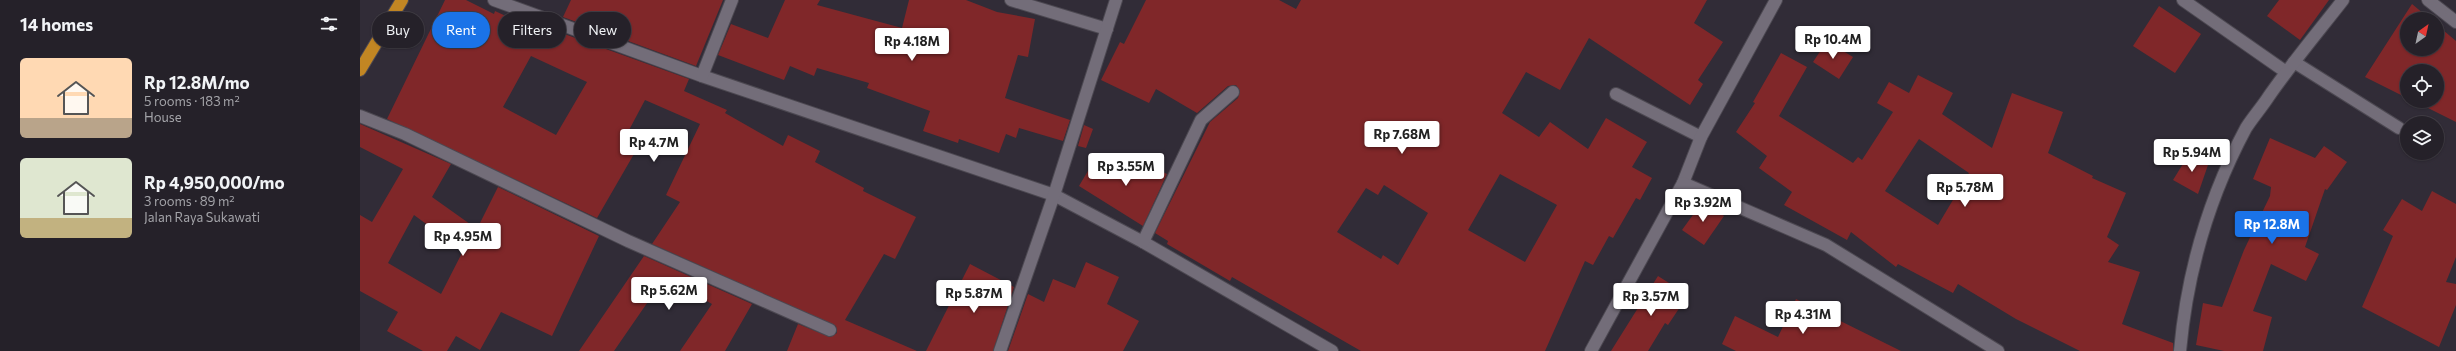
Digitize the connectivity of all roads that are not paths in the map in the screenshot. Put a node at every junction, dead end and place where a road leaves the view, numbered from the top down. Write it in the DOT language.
graph roads {
  1 [pos="402,0"];
  2 [pos="494,0"];
  3 [pos="732,0"];
  4 [pos="1012,0"];
  5 [pos="1116,0"];
  6 [pos="1775,0"];
  7 [pos="2183,0"];
  8 [pos="2343,0"];
  9 [pos="2428,0"];
  10 [pos="2456,22"];
  11 [pos="1107,29"];
  12 [pos="2294,62"];
  13 [pos="360,70"];
  14 [pos="2286,72"];
  15 [pos="702,76"];
  16 [pos="1233,92"];
  17 [pos="1616,94"];
  18 [pos="360,116"];
  19 [pos="2398,128"];
  20 [pos="1701,137"];
  21 [pos="1683,183"];
  22 [pos="1054,195"];
  23 [pos="1143,242"];
  24 [pos="830,330"];
  25 [pos="1000,351"];
  26 [pos="1332,351"];
  27 [pos="1592,351"];
  28 [pos="1998,351"];
  29 [pos="2180,351"];
  1 -- 13 [label="highway"];
  2 -- 15 [label="street"];
  3 -- 15 [label="street"];
  4 -- 11 [label="street"];
  5 -- 11 [label="street"];
  6 -- 20 [label="street"];
  7 -- 14 [label="street"];
  8 -- 12 [label="street"];
  9 -- 10 [label="street"];
  11 -- 22 [label="street"];
  12 -- 14 [label="street"];
  12 -- 19 [label="street"];
  14 -- 29 [label="street"];
  15 -- 22 [label="street"];
  16 -- 23 [label="street"];
  17 -- 20 [label="street"];
  18 -- 24 [label="street"];
  20 -- 21 [label="street"];
  21 -- 27 [label="street"];
  21 -- 28 [label="street"];
  22 -- 23 [label="street"];
  22 -- 25 [label="street"];
  23 -- 26 [label="street"];
}
